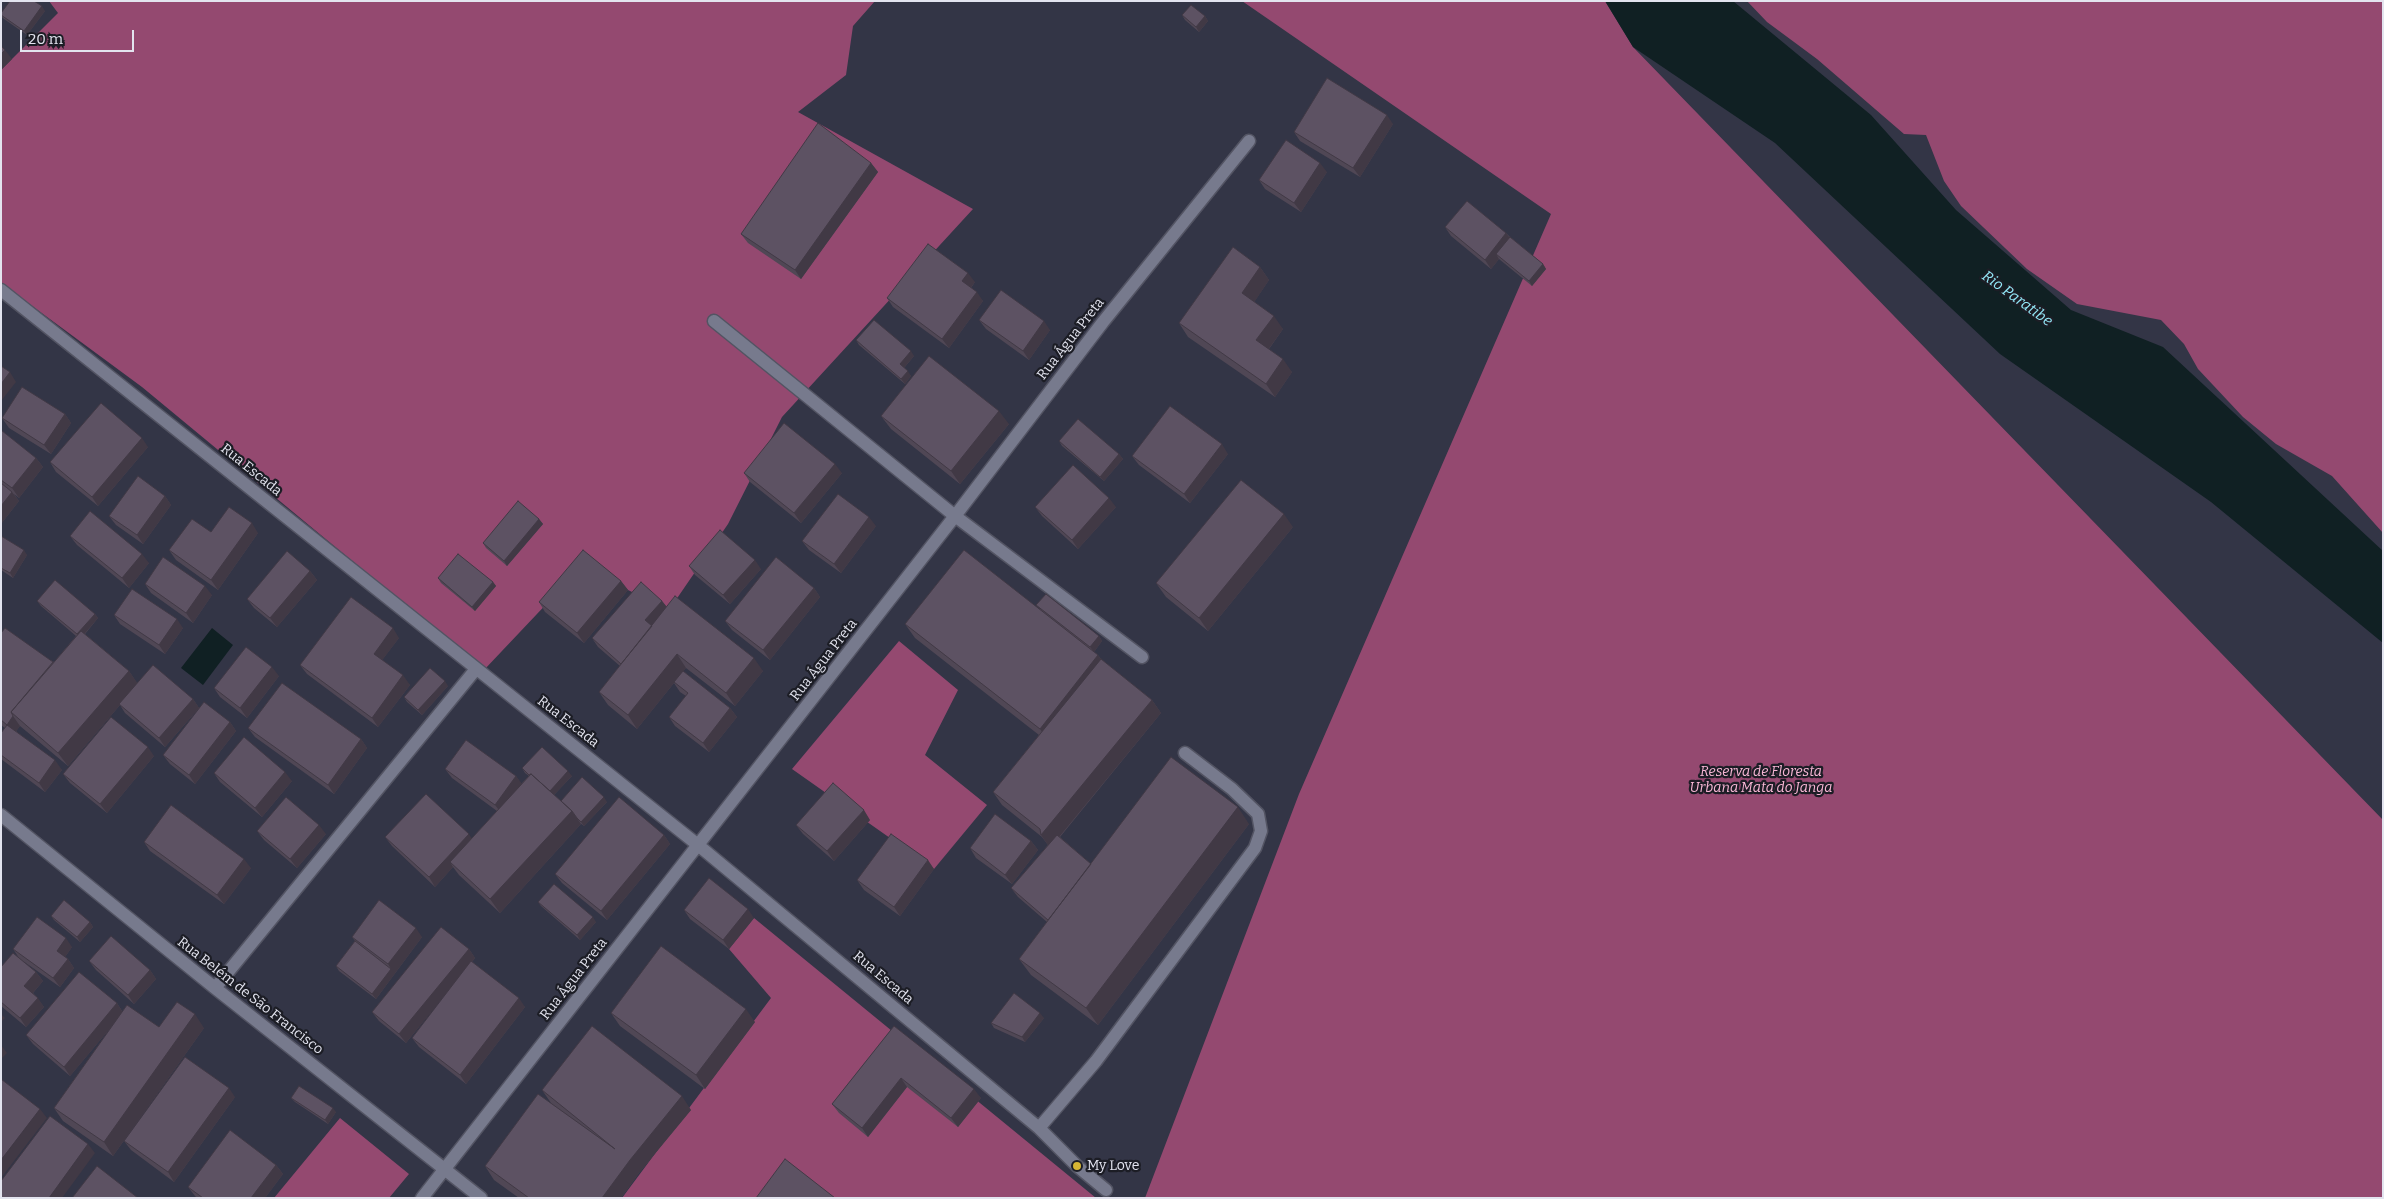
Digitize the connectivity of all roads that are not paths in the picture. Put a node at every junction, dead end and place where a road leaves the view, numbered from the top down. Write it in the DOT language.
graph roads {
  1 [pos="1249,141"];
  2 [pos="1,290"];
  3 [pos="714,322"];
  4 [pos="955,516"];
  5 [pos="1142,658"];
  6 [pos="476,669"];
  7 [pos="1184,753"];
  8 [pos="1,815"];
  9 [pos="698,845"];
  10 [pos="215,988"];
  11 [pos="1039,1128"];
  12 [pos="445,1169"];
  13 [pos="1106,1190"];
  14 [pos="422,1198"];
  15 [pos="481,1198"];
  1 -- 4 [label="street, Rua Água Preta"];
  2 -- 6 [label="street, Rua Escada"];
  3 -- 4 [label="street"];
  4 -- 5 [label="street"];
  4 -- 9 [label="street, Rua Água Preta"];
  6 -- 9 [label="street, Rua Escada"];
  6 -- 10 [label="street"];
  7 -- 11 [label="street"];
  8 -- 10 [label="street, Rua Belém de São Francisco"];
  9 -- 11 [label="street, Rua Escada"];
  9 -- 12 [label="street, Rua Água Preta"];
  10 -- 12 [label="street, Rua Belém de São Francisco"];
  11 -- 13 [label="street, Rua Escada"];
  12 -- 14 [label="street, Rua Água Preta"];
  12 -- 15 [label="street, Rua Belém de São Francisco"];
}
